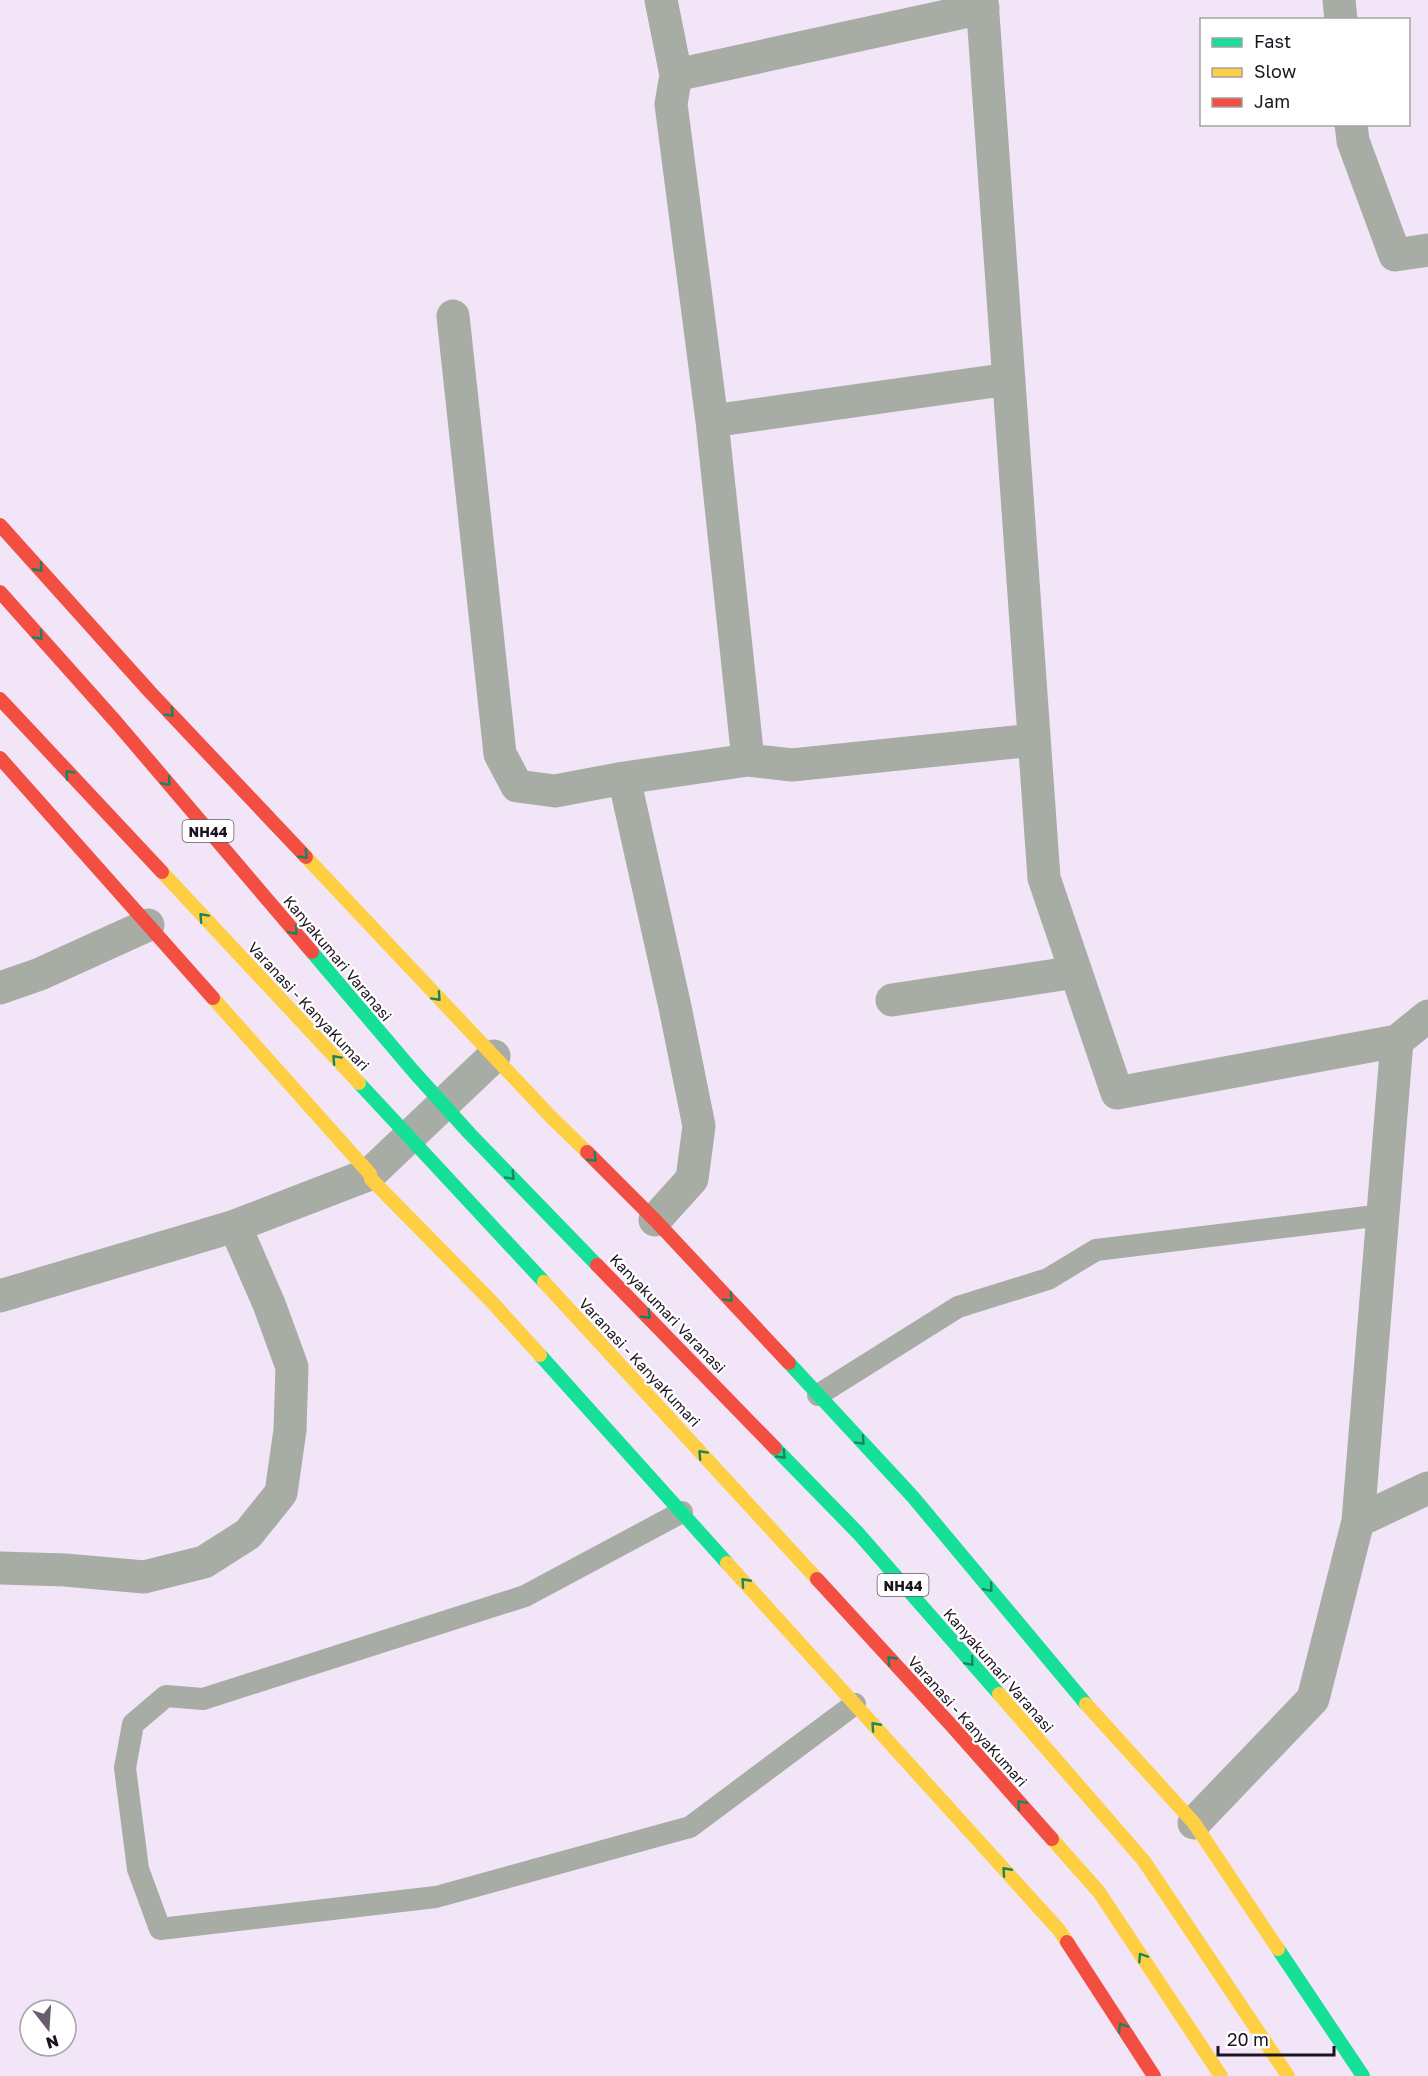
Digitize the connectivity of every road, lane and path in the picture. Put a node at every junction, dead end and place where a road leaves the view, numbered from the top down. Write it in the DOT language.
graph roads {
  1 [pos="661,0"];
  2 [pos="1339,0"];
  3 [pos="982,4"];
  4 [pos="1341,18"];
  5 [pos="676,75"];
  6 [pos="1351,126"];
  7 [pos="1428,250"];
  8 [pos="453,316"];
  9 [pos="1009,379"];
  10 [pos="712,421"];
  11 [pos="0,525"];
  12 [pos="0,592"];
  13 [pos="0,699"];
  14 [pos="1034,740"];
  15 [pos="0,758"];
  16 [pos="748,760"];
  17 [pos="624,778"];
  18 [pos="148,925"];
  19 [pos="1076,972"];
  20 [pos="0,988"];
  21 [pos="892,1000"];
  22 [pos="1428,1016"];
  23 [pos="1397,1041"];
  24 [pos="494,1056"];
  25 [pos="370,1174"];
  26 [pos="1383,1215"];
  27 [pos="655,1220"];
  28 [pos="235,1226"];
  29 [pos="0,1296"];
  30 [pos="818,1395"];
  31 [pos="1428,1488"];
  32 [pos="682,1512"];
  33 [pos="1358,1521"];
  34 [pos="0,1568"];
  35 [pos="855,1704"];
  36 [pos="1194,1823"];
  37 [pos="1154,2076"];
  38 [pos="1221,2076"];
  39 [pos="1288,2076"];
  40 [pos="1363,2076"];
  1 -- 5 [label="street"];
  2 -- 4 [label="street"];
  3 -- 5 [label="street"];
  3 -- 9 [label="street"];
  5 -- 10 [label="street"];
  6 -- 7 [label="street"];
  8 -- 17 [label="street"];
  9 -- 10 [label="street"];
  9 -- 14 [label="street"];
  10 -- 16 [label="street"];
  11 -- 24 [label="main road, one-way"];
  12 -- 39 [label="main road, Kanyakumari Varanasi / NH44, one-way"];
  38 -- 13 [label="main road, Varanasi - KanyaKumari, one-way"];
  14 -- 16 [label="street"];
  14 -- 19 [label="street"];
  15 -- 18 [label="main road"];
  16 -- 17 [label="street"];
  17 -- 27 [label="street"];
  18 -- 20 [label="street"];
  18 -- 25 [label="main road"];
  19 -- 21 [label="street"];
  19 -- 23 [label="street"];
  22 -- 23 [label="street"];
  23 -- 26 [label="street"];
  24 -- 25 [label="street"];
  24 -- 27 [label="main road, one-way"];
  25 -- 28 [label="street"];
  25 -- 32 [label="main road"];
  26 -- 30 [label="lane"];
  26 -- 33 [label="street"];
  27 -- 30 [label="main road, one-way"];
  28 -- 29 [label="street"];
  28 -- 34 [label="street"];
  30 -- 36 [label="main road, one-way"];
  31 -- 33 [label="street"];
  35 -- 32 [label="main road, one-way"];
  32 -- 35 [label="lane"];
  33 -- 36 [label="street"];
  37 -- 35 [label="main road, one-way"];
  36 -- 40 [label="main road"];
}
